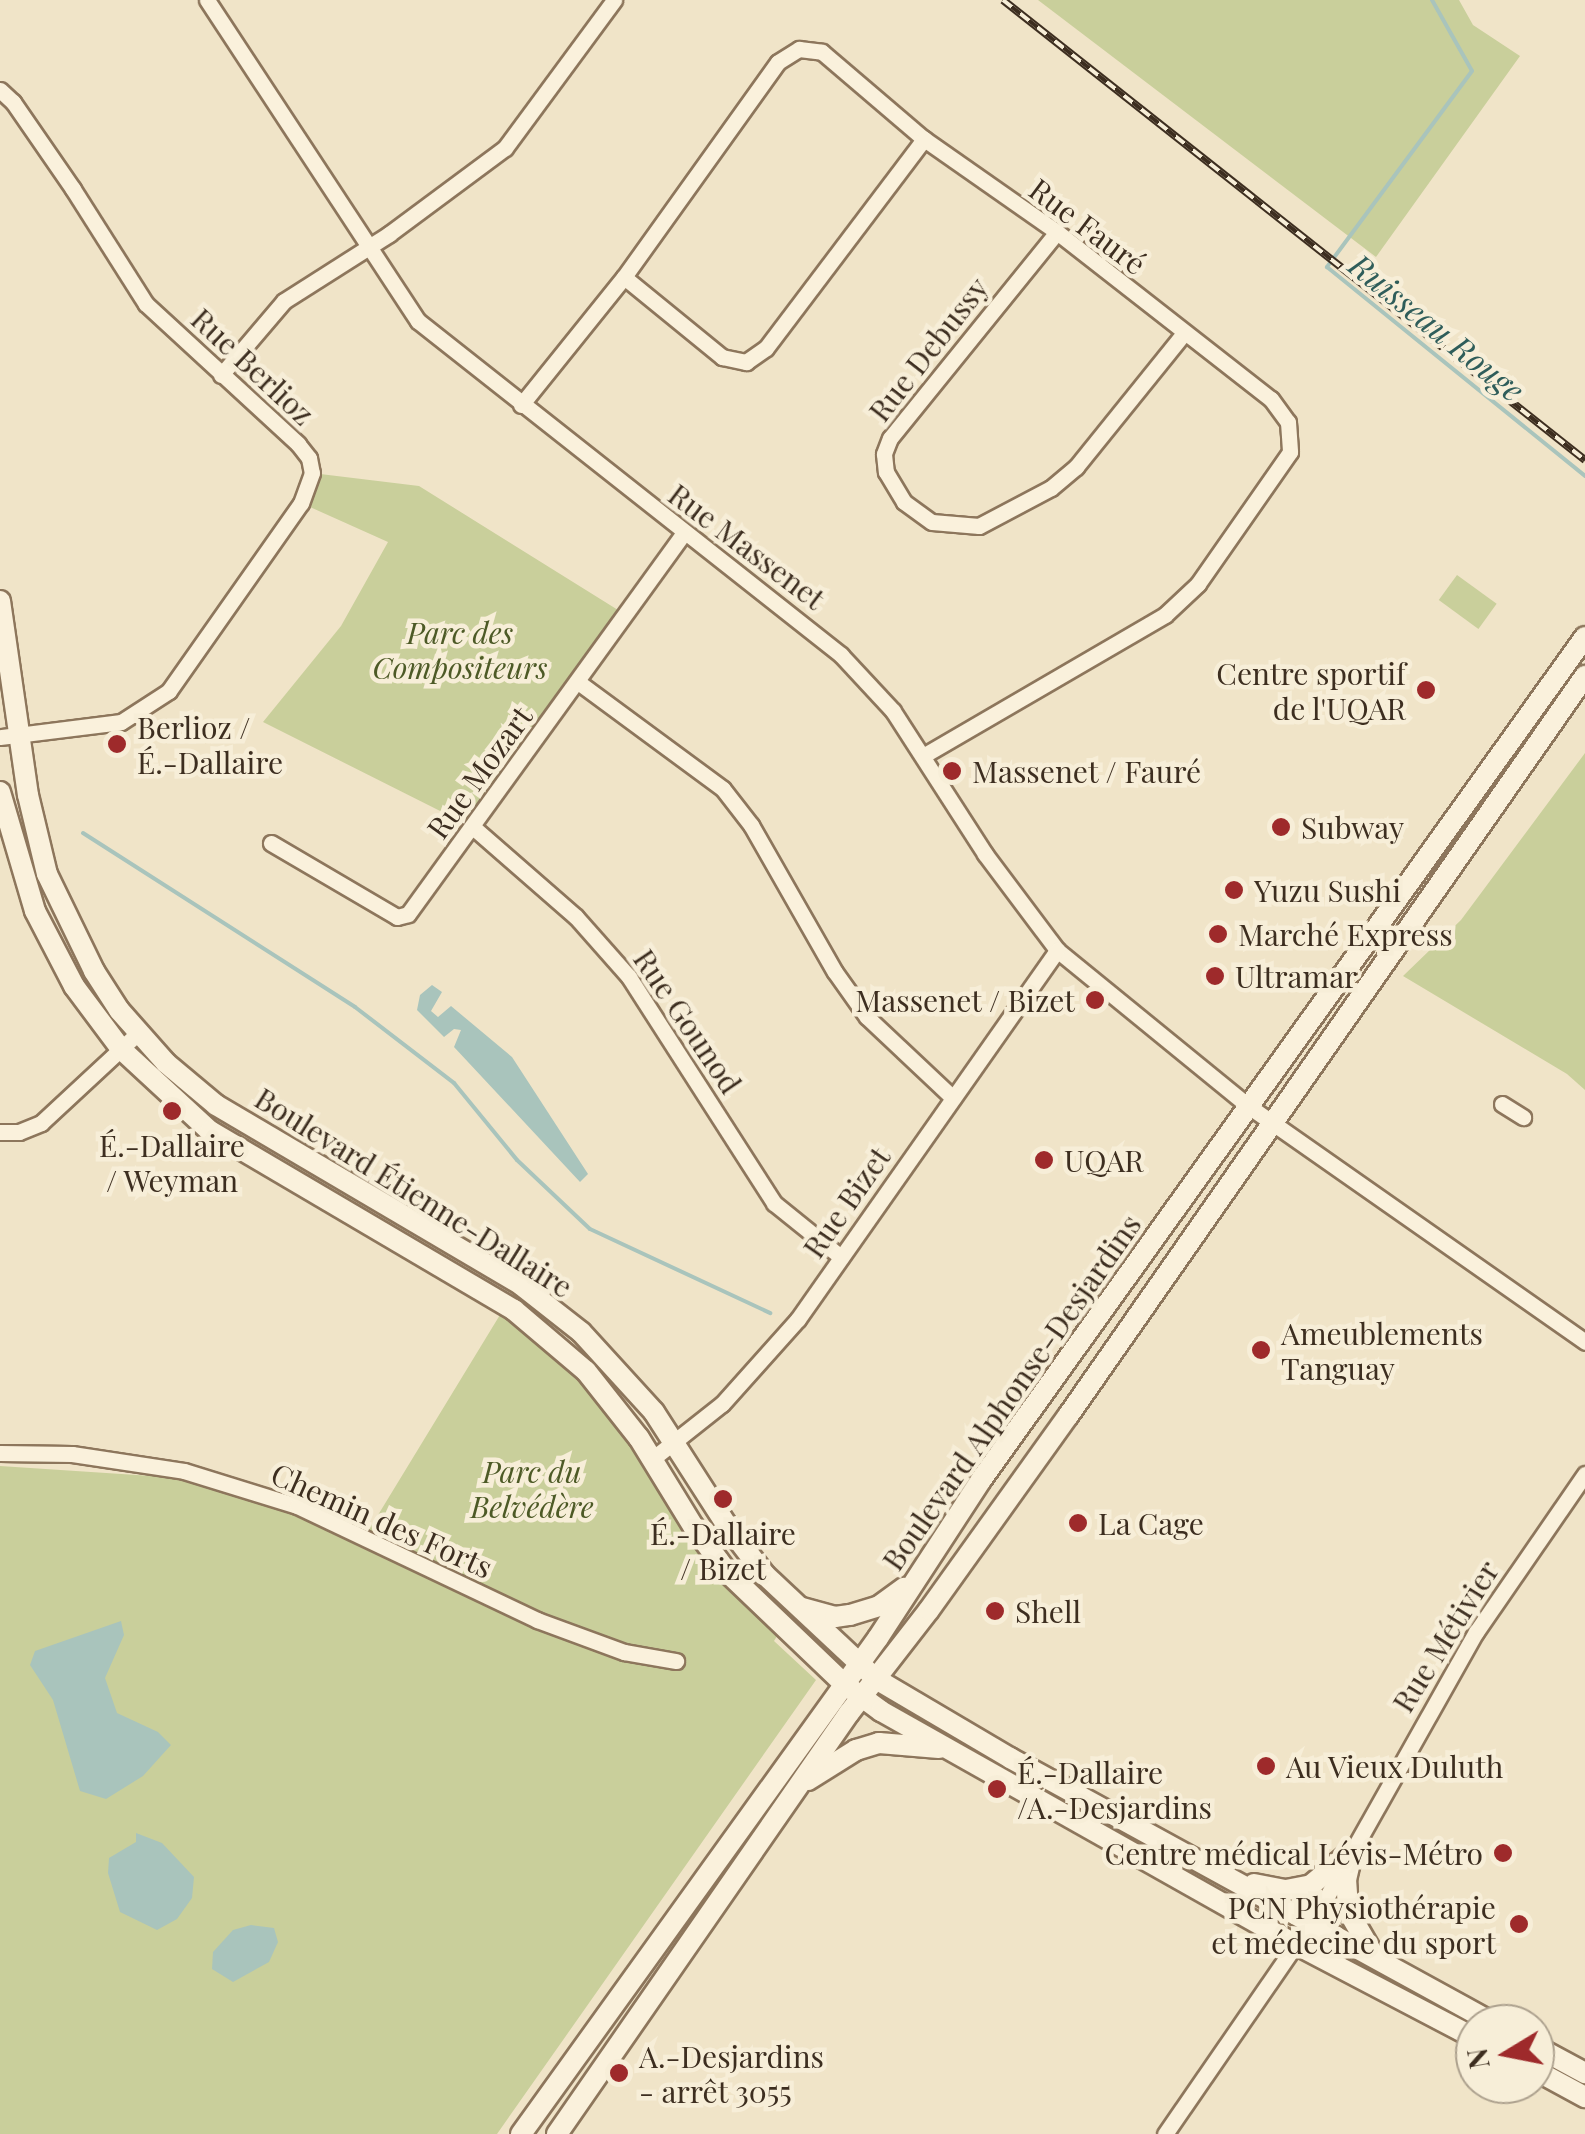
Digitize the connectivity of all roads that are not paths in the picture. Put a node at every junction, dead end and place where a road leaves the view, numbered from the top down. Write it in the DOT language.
graph roads {
  1 [pos="207,0"];
  2 [pos="614,0"];
  3 [pos="0,90"];
  4 [pos="924,139"];
  5 [pos="1057,232"];
  6 [pos="368,246"];
  7 [pos="624,276"];
  8 [pos="1184,333"];
  9 [pos="222,375"];
  10 [pos="521,405"];
  11 [pos="684,534"];
  12 [pos="0,602"];
  13 [pos="1585,637"];
  14 [pos="1585,676"];
  15 [pos="578,682"];
  16 [pos="10,736"];
  17 [pos="924,755"];
  18 [pos="0,792"];
  19 [pos="474,828"];
  20 [pos="271,843"];
  21 [pos="1057,950"];
  22 [pos="138,1033"];
  23 [pos="121,1049"];
  24 [pos="952,1098"];
  25 [pos="1502,1104"];
  26 [pos="1247,1106"];
  27 [pos="1523,1117"];
  28 [pos="1271,1122"];
  29 [pos="0,1132"];
  30 [pos="840,1257"];
  31 [pos="1585,1342"];
  32 [pos="674,1443"];
  33 [pos="0,1453"];
  34 [pos="651,1460"];
  35 [pos="1585,1474"];
  36 [pos="917,1578"];
  37 [pos="795,1606"];
  38 [pos="676,1661"];
  39 [pos="858,1663"];
  40 [pos="876,1679"];
  41 [pos="843,1683"];
  42 [pos="862,1697"];
  43 [pos="951,1750"];
  44 [pos="798,1786"];
  45 [pos="1353,1850"];
  46 [pos="1228,1877"];
  47 [pos="1311,1923"];
  48 [pos="1295,1944"];
  49 [pos="1380,1962"];
  50 [pos="1458,2004"];
  51 [pos="1455,2028"];
  52 [pos="1555,2057"];
  53 [pos="1585,2073"];
  54 [pos="1555,2081"];
  55 [pos="1585,2097"];
  56 [pos="521,2134"];
  57 [pos="557,2134"];
  58 [pos="1165,2134"];
  1 -- 6 [label="street, Rue Massenet"];
  2 -- 6 [label="street"];
  3 -- 9 [label="street, Rue Berlioz"];
  4 -- 5 [label="street, Rue Fauré"];
  4 -- 7 [label="street"];
  4 -- 7 [label="street, Rue Fauré"];
  5 -- 8 [label="street, Rue Fauré"];
  5 -- 8 [label="street, Rue Debussy"];
  6 -- 9 [label="street"];
  6 -- 10 [label="street, Rue Massenet"];
  7 -- 10 [label="street, Rue Fauré"];
  8 -- 17 [label="street, Rue Fauré"];
  9 -- 16 [label="street, Rue Berlioz"];
  10 -- 11 [label="street, Rue Massenet"];
  11 -- 15 [label="street, Rue Mozart"];
  11 -- 17 [label="street, Rue Massenet"];
  12 -- 16 [label="street, Boulevard Étienne-Dallaire"];
  13 -- 26 [label="street, Boulevard Alphonse-Desjardins"];
  14 -- 28 [label="street, Boulevard Alphonse-Desjardins"];
  15 -- 19 [label="street, Rue Mozart"];
  15 -- 24 [label="street"];
  16 -- 22 [label="street, Boulevard Étienne-Dallaire"];
  17 -- 21 [label="street, Rue Massenet"];
  18 -- 23 [label="street, Boulevard Étienne-Dallaire"];
  19 -- 20 [label="street, Rue Mozart"];
  19 -- 30 [label="street, Rue Gounod"];
  21 -- 24 [label="street, Rue Bizet"];
  21 -- 26 [label="street, Rue Massenet"];
  22 -- 23 [label="street"];
  22 -- 32 [label="street, Boulevard Étienne-Dallaire"];
  23 -- 29 [label="street"];
  23 -- 34 [label="street, Boulevard Étienne-Dallaire"];
  24 -- 30 [label="street, Rue Bizet"];
  25 -- 27 [label="street"];
  26 -- 28 [label="street, Rue Massenet"];
  26 -- 36 [label="street, Boulevard Alphonse-Desjardins"];
  28 -- 31 [label="street, Rue Massenet"];
  28 -- 40 [label="street, Boulevard Alphonse-Desjardins"];
  30 -- 32 [label="street, Rue Bizet"];
  32 -- 34 [label="street, Rue Bizet"];
  32 -- 37 [label="street, Boulevard Étienne-Dallaire"];
  33 -- 38 [label="street, Chemin des Forts"];
  34 -- 41 [label="street, Boulevard Étienne-Dallaire"];
  35 -- 45 [label="street, Rue Métivier"];
  36 -- 37 [label="street"];
  36 -- 39 [label="street, Boulevard Alphonse-Desjardins"];
  37 -- 39 [label="street, Boulevard Étienne-Dallaire"];
  39 -- 40 [label="street, Boulevard Étienne-Dallaire"];
  39 -- 41 [label="street, Boulevard Alphonse-Desjardins"];
  40 -- 42 [label="street, Boulevard Alphonse-Desjardins"];
  40 -- 46 [label="street, Boulevard Étienne-Dallaire"];
  41 -- 42 [label="street, Boulevard Étienne-Dallaire"];
  41 -- 56 [label="street, Boulevard Alphonse-Desjardins"];
  42 -- 43 [label="street, Boulevard Étienne-Dallaire"];
  42 -- 44 [label="street, Boulevard Alphonse-Desjardins"];
  43 -- 44 [label="street"];
  43 -- 48 [label="street, Boulevard Étienne-Dallaire"];
  44 -- 57 [label="street, Boulevard Alphonse-Desjardins"];
  45 -- 46 [label="street"];
  45 -- 47 [label="street, Rue Métivier"];
  45 -- 49 [label="street"];
  46 -- 47 [label="street, Boulevard Étienne-Dallaire"];
  47 -- 48 [label="street, Rue Métivier"];
  47 -- 49 [label="street, Boulevard Étienne-Dallaire"];
  48 -- 51 [label="street, Boulevard Étienne-Dallaire"];
  48 -- 58 [label="street, Rue Métivier"];
  49 -- 50 [label="street, Boulevard Étienne-Dallaire"];
  52 -- 53 [label="street"];
  54 -- 55 [label="street"];
}
